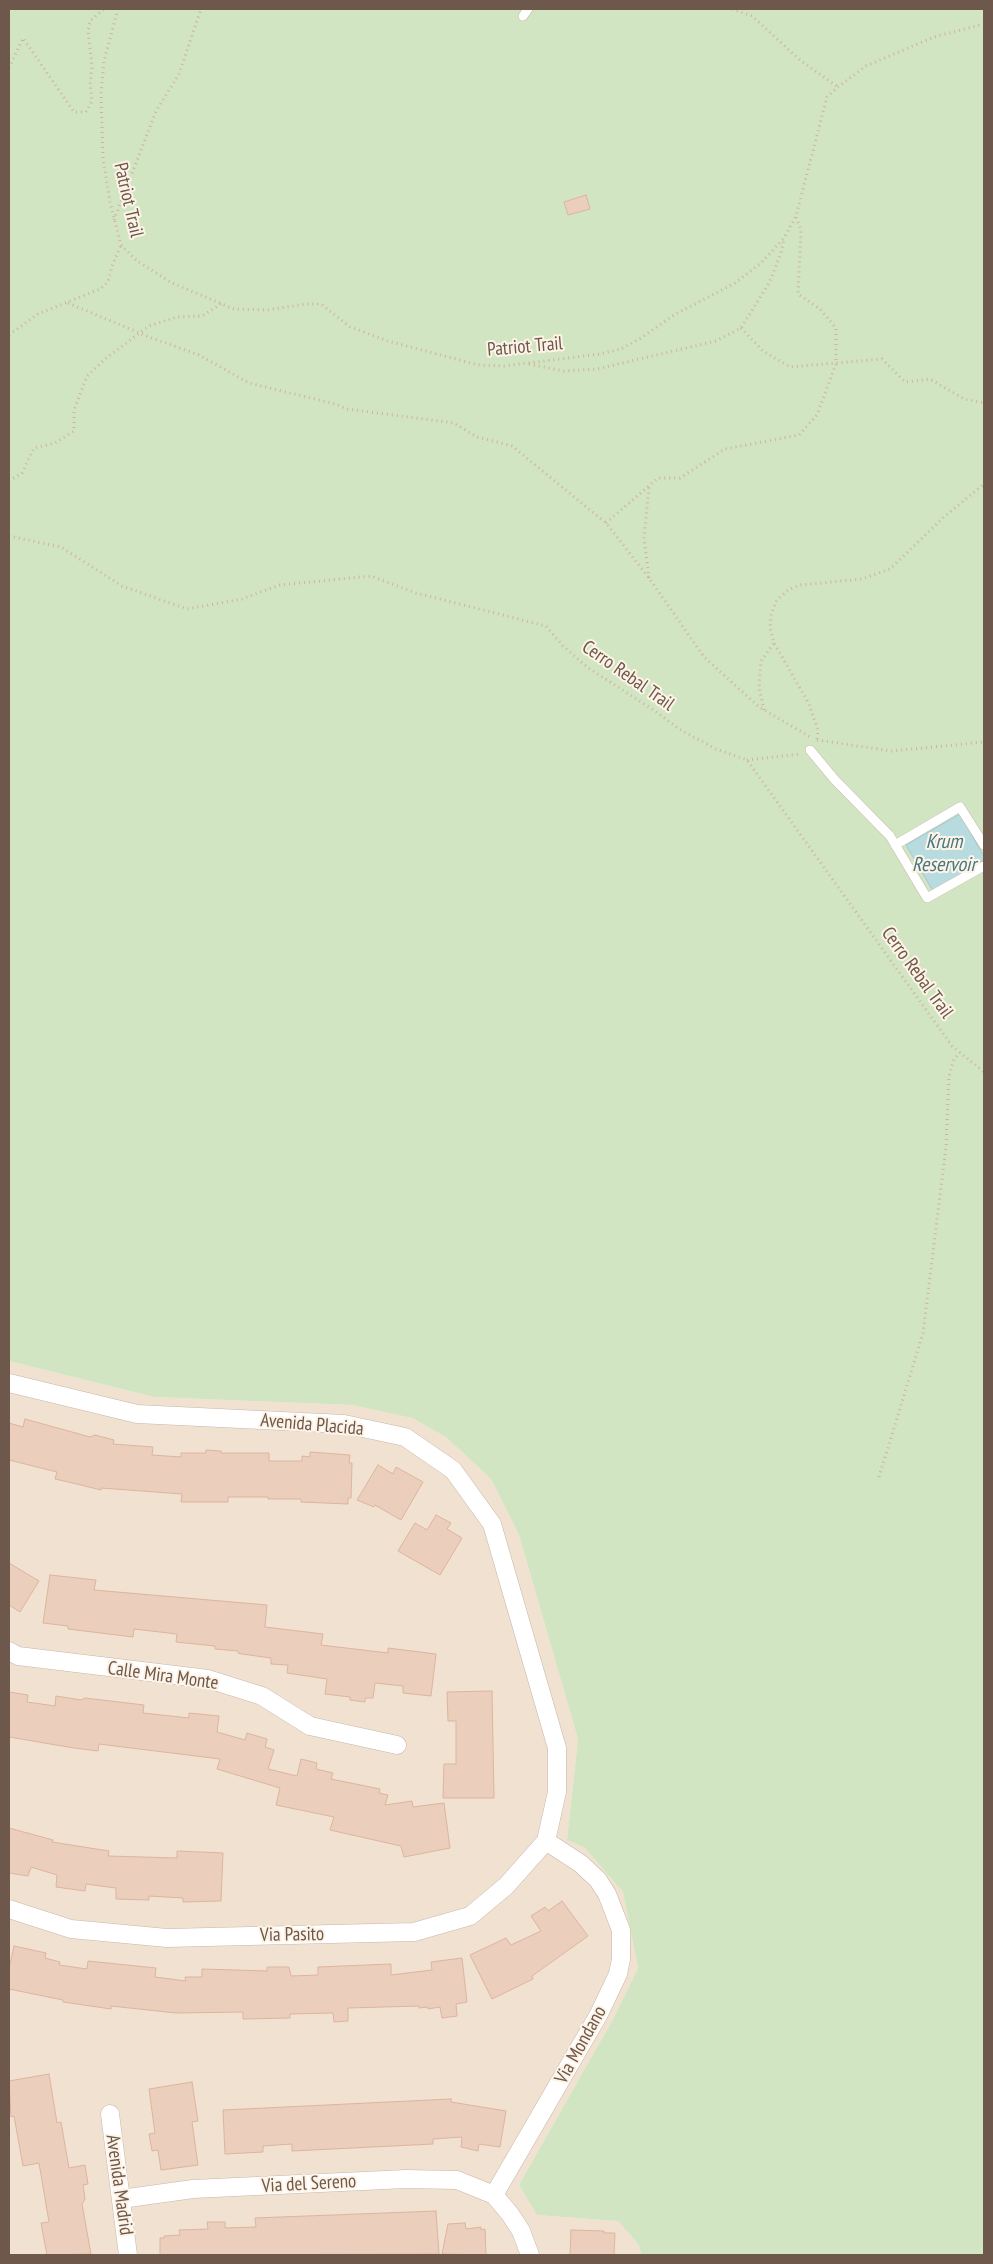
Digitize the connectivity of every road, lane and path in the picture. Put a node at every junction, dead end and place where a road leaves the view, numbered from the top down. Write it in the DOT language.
graph roads {
  1 [pos="104,9"];
  2 [pos="118,9"];
  3 [pos="201,9"];
  4 [pos="734,9"];
  5 [pos="984,24"];
  6 [pos="9,68"];
  7 [pos="838,87"];
  8 [pos="796,216"];
  9 [pos="114,220"];
  10 [pos="784,238"];
  11 [pos="121,245"];
  12 [pos="68,303"];
  13 [pos="222,304"];
  14 [pos="741,328"];
  15 [pos="140,334"];
  16 [pos="9,335"];
  17 [pos="526,363"];
  18 [pos="836,364"];
  19 [pos="984,403"];
  20 [pos="9,481"];
  21 [pos="984,484"];
  22 [pos="649,486"];
  23 [pos="606,523"];
  24 [pos="9,536"];
  25 [pos="649,578"];
  26 [pos="774,643"];
  27 [pos="764,710"];
  28 [pos="817,740"];
  29 [pos="984,742"];
  30 [pos="810,750"];
  31 [pos="747,760"];
  32 [pos="984,844"];
  33 [pos="895,845"];
  34 [pos="984,866"];
  35 [pos="960,1053"];
  36 [pos="984,1072"];
  37 [pos="9,1384"];
  38 [pos="879,1477"];
  39 [pos="9,1651"];
  40 [pos="397,1745"];
  41 [pos="546,1841"];
  42 [pos="9,1909"];
  43 [pos="110,2114"];
  44 [pos="494,2195"];
  45 [pos="121,2199"];
  46 [pos="128,2255"];
  47 [pos="530,2255"];
  1 -- 6 [label="path"];
  2 -- 9 [label="path, Patriot Trail"];
  3 -- 9 [label="path"];
  4 -- 7 [label="path"];
  5 -- 7 [label="path, Patriot Trail"];
  7 -- 8 [label="path, Patriot Trail"];
  8 -- 10 [label="path, Patriot Trail"];
  8 -- 18 [label="path"];
  9 -- 11 [label="path, Patriot Trail"];
  10 -- 14 [label="path"];
  10 -- 17 [label="path, Patriot Trail"];
  11 -- 12 [label="path"];
  11 -- 13 [label="path, Patriot Trail"];
  12 -- 15 [label="path"];
  12 -- 16 [label="path"];
  13 -- 15 [label="path"];
  13 -- 17 [label="path, Patriot Trail"];
  14 -- 17 [label="path"];
  14 -- 18 [label="path"];
  15 -- 20 [label="path"];
  15 -- 23 [label="path"];
  18 -- 19 [label="path"];
  18 -- 22 [label="path"];
  21 -- 26 [label="path"];
  22 -- 23 [label="path"];
  22 -- 25 [label="path"];
  23 -- 25 [label="path"];
  24 -- 31 [label="path, Cerro Rebal Trail"];
  25 -- 27 [label="path"];
  26 -- 27 [label="path"];
  26 -- 28 [label="path"];
  27 -- 28 [label="path"];
  28 -- 29 [label="path"];
  28 -- 30 [label="path"];
  30 -- 31 [label="path"];
  30 -- 33 [label="lane"];
  31 -- 35 [label="path, Cerro Rebal Trail"];
  32 -- 33 [label="lane"];
  33 -- 34 [label="lane"];
  35 -- 36 [label="path, Cerro Rebal Trail"];
  35 -- 38 [label="path"];
  37 -- 41 [label="street, Avenida Placida"];
  39 -- 40 [label="street, Calle Mira Monte"];
  41 -- 42 [label="street, Via Pasito"];
  41 -- 44 [label="street, Via Mondano"];
  43 -- 45 [label="street, Avenida Madrid"];
  44 -- 45 [label="street, Via del Sereno"];
  44 -- 47 [label="street"];
  45 -- 46 [label="street, Avenida Madrid"];
}
